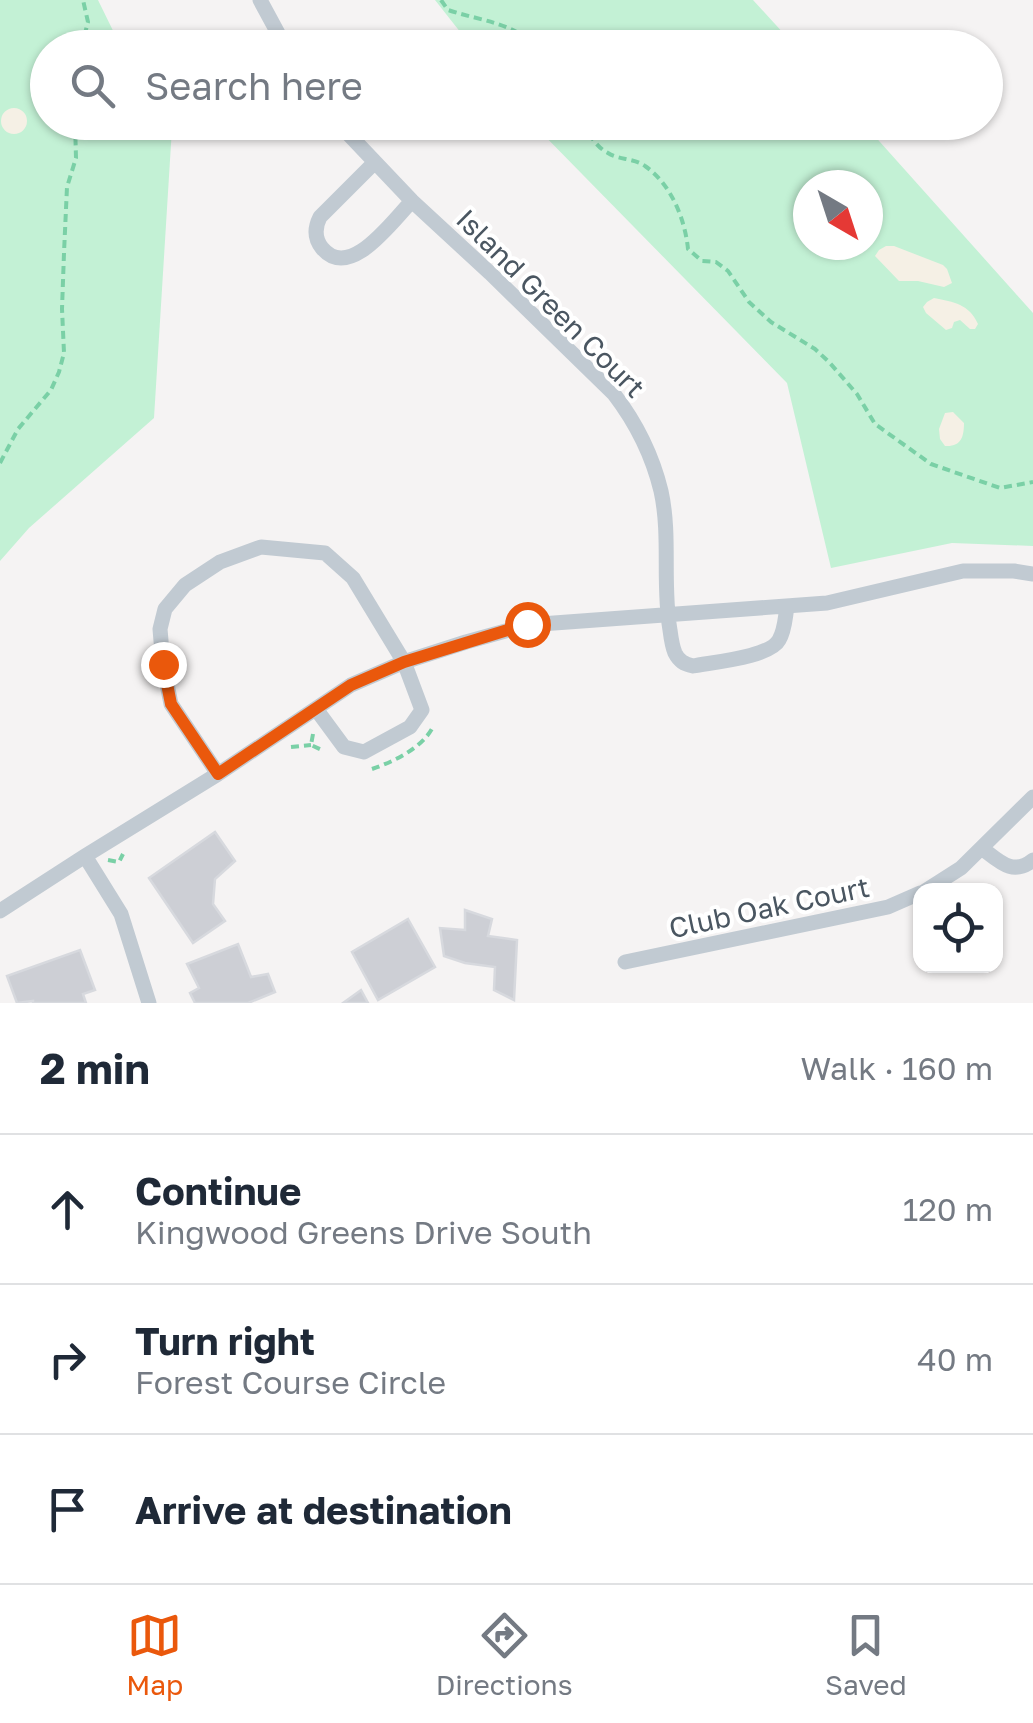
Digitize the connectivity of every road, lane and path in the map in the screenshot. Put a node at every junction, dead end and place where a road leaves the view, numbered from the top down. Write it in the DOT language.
graph roads {
  1 [pos="83,0"];
  2 [pos="260,0"];
  3 [pos="441,0"];
  4 [pos="86,30"];
  5 [pos="276,30"];
  6 [pos="517,30"];
  7 [pos="76,140"];
  8 [pos="353,140"];
  9 [pos="593,140"];
  10 [pos="374,163"];
  11 [pos="412,201"];
  12 [pos="0,463"];
  13 [pos="1033,482"];
  14 [pos="1033,574"];
  15 [pos="787,607"];
  16 [pos="667,613"];
  17 [pos="404,662"];
  18 [pos="316,709"];
  19 [pos="218,774"];
  20 [pos="1033,797"];
  21 [pos="982,848"];
  22 [pos="85,856"];
  23 [pos="1033,860"];
  24 [pos="937,883"];
  25 [pos="913,897"];
  26 [pos="0,911"];
  27 [pos="624,962"];
  28 [pos="149,1003"];
  1 -- 4 [label="path"];
  2 -- 5 [label="street"];
  3 -- 6 [label="path"];
  7 -- 12 [label="path"];
  8 -- 10 [label="street, Island Green Court"];
  9 -- 13 [label="path"];
  10 -- 11 [label="street, Island Green Court"];
  10 -- 11 [label="street"];
  11 -- 16 [label="street, Island Green Court"];
  14 -- 15 [label="street"];
  15 -- 16 [label="street"];
  15 -- 16 [label="street, Island Green Court"];
  16 -- 17 [label="street"];
  17 -- 18 [label="street"];
  17 -- 18 [label="street"];
  17 -- 19 [label="street"];
  18 -- 19 [label="street"];
  19 -- 22 [label="street"];
  20 -- 21 [label="street, Club Oak Court"];
  21 -- 23 [label="street"];
  21 -- 24 [label="street, Club Oak Court"];
  22 -- 26 [label="street"];
  22 -- 28 [label="street"];
  25 -- 27 [label="street, Club Oak Court"];
}
